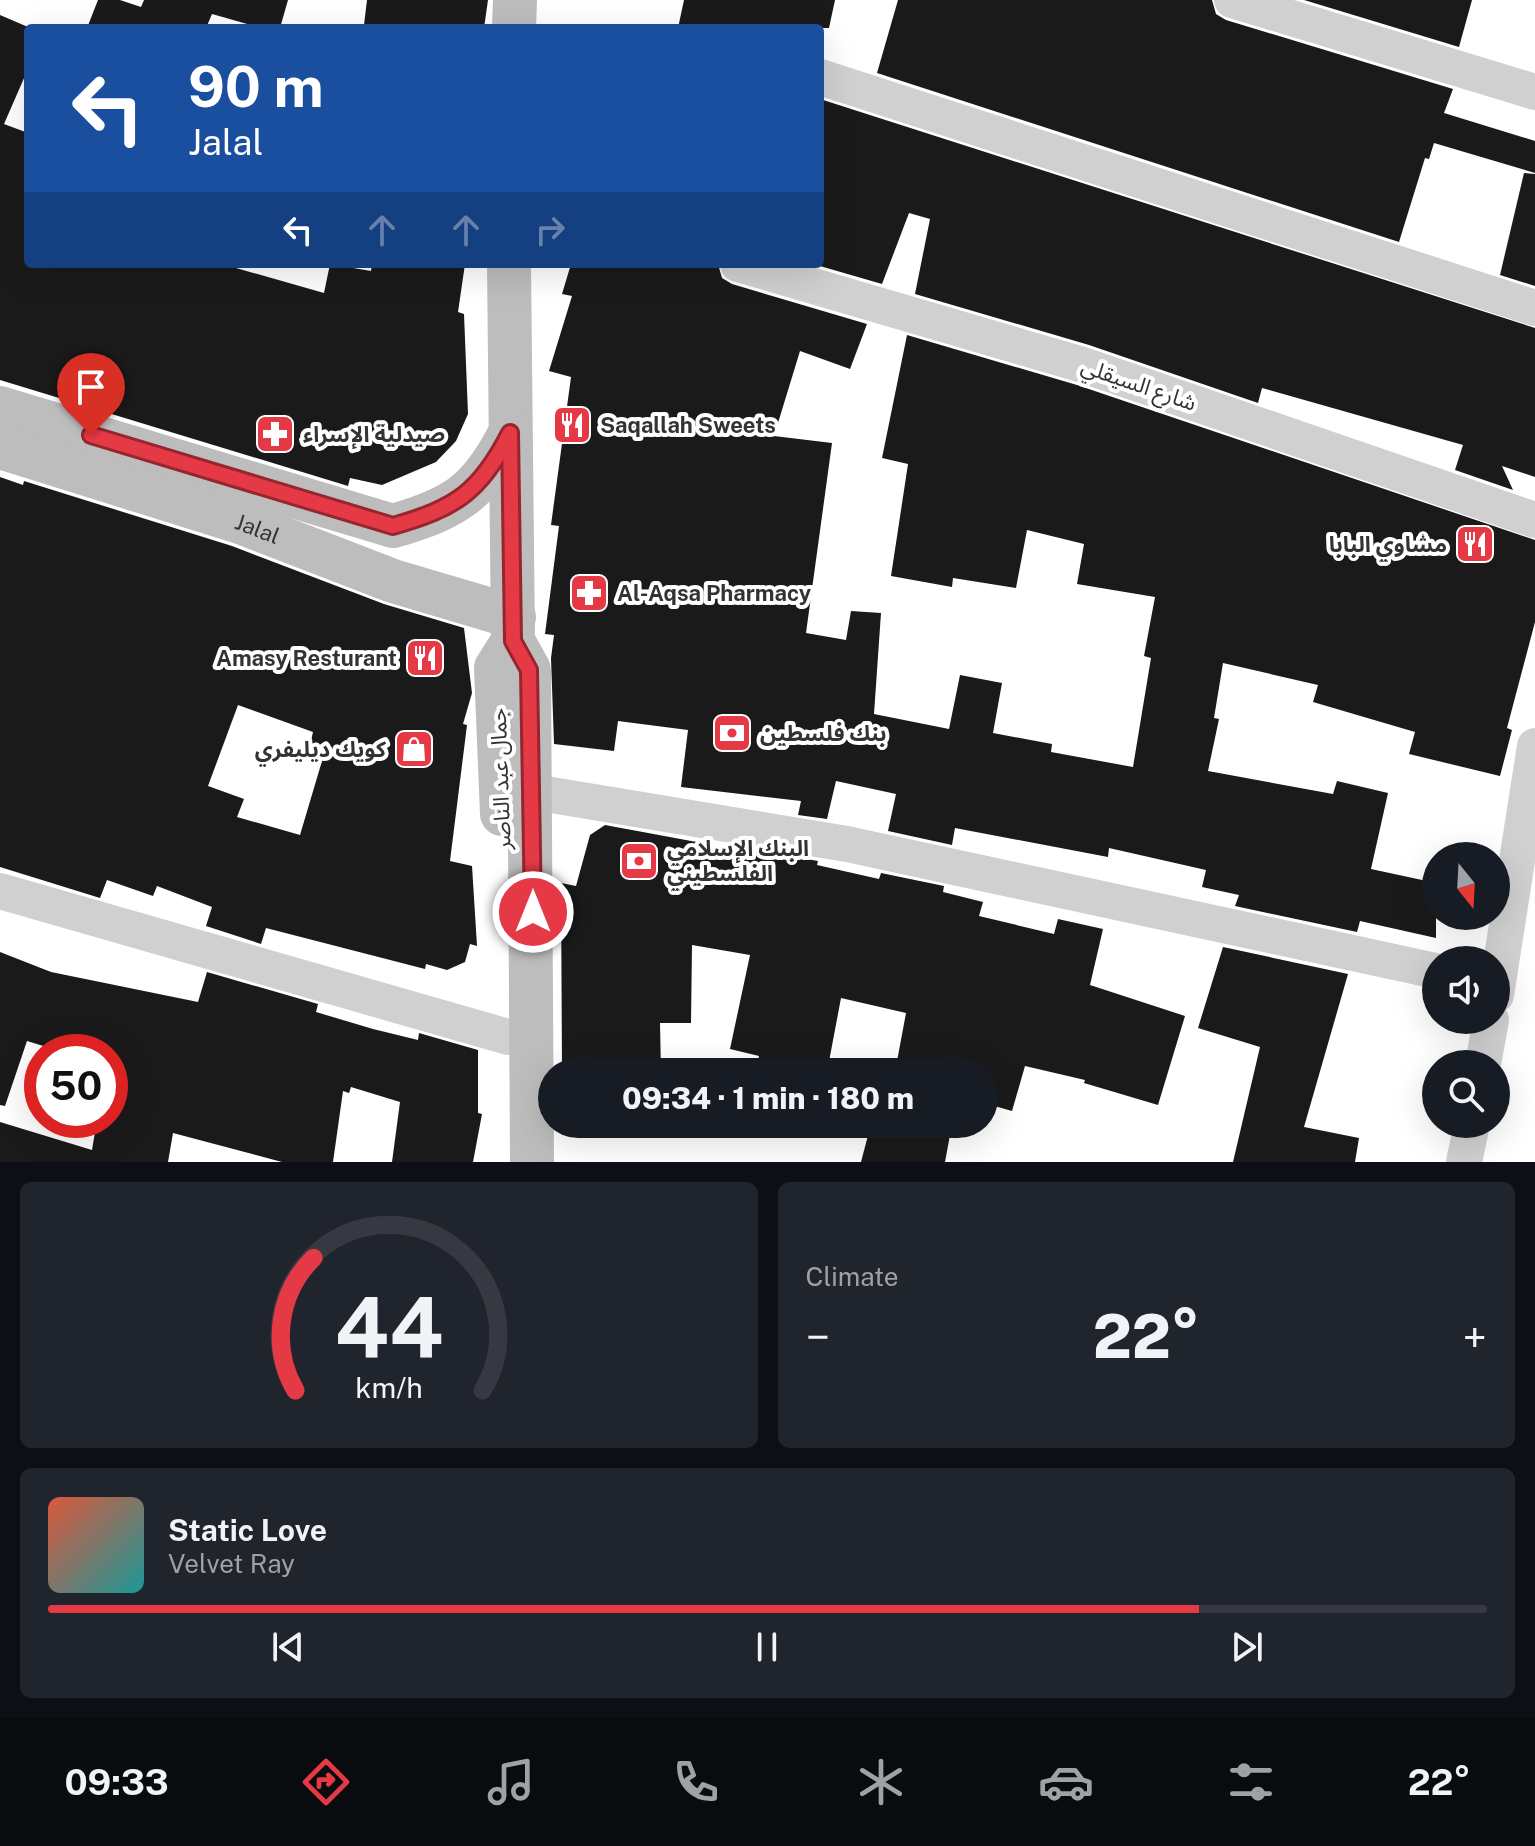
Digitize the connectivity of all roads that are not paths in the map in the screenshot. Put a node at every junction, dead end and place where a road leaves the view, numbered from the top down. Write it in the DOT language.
graph roads {
  1 [pos="515,0"];
  2 [pos="1232,0"];
  3 [pos="514,24"];
  4 [pos="824,78"];
  5 [pos="1535,92"];
  6 [pos="509,268"];
  7 [pos="752,268"];
  8 [pos="1535,308"];
  9 [pos="0,408"];
  10 [pos="510,433"];
  11 [pos="0,447"];
  12 [pos="1535,520"];
  13 [pos="514,629"];
  14 [pos="1535,746"];
  15 [pos="516,790"];
  16 [pos="0,891"];
  17 [pos="1503,946"];
  18 [pos="1422,968"];
  19 [pos="508,1037"];
  20 [pos="1469,1138"];
  21 [pos="521,1162"];
  22 [pos="1464,1162"];
  1 -- 3 [label="main road"];
  2 -- 5 [label="street"];
  4 -- 8 [label="street"];
  6 -- 10 [label="main road, جمال عبد الناصر"];
  7 -- 12 [label="street, شارع السيقلي"];
  9 -- 10 [label="main road, Jalal"];
  10 -- 13 [label="main road, جمال عبد الناصر"];
  11 -- 13 [label="main road, Jalal"];
  13 -- 15 [label="main road, جمال عبد الناصر"];
  14 -- 17 [label="street"];
  15 -- 18 [label="street"];
  15 -- 19 [label="main road, جمال عبد الناصر"];
  15 -- 21 [label="main road, جمال عبد الناصر"];
  16 -- 19 [label="street"];
  19 -- 21 [label="main road, جمال عبد الناصر"];
  20 -- 22 [label="street"];
}
